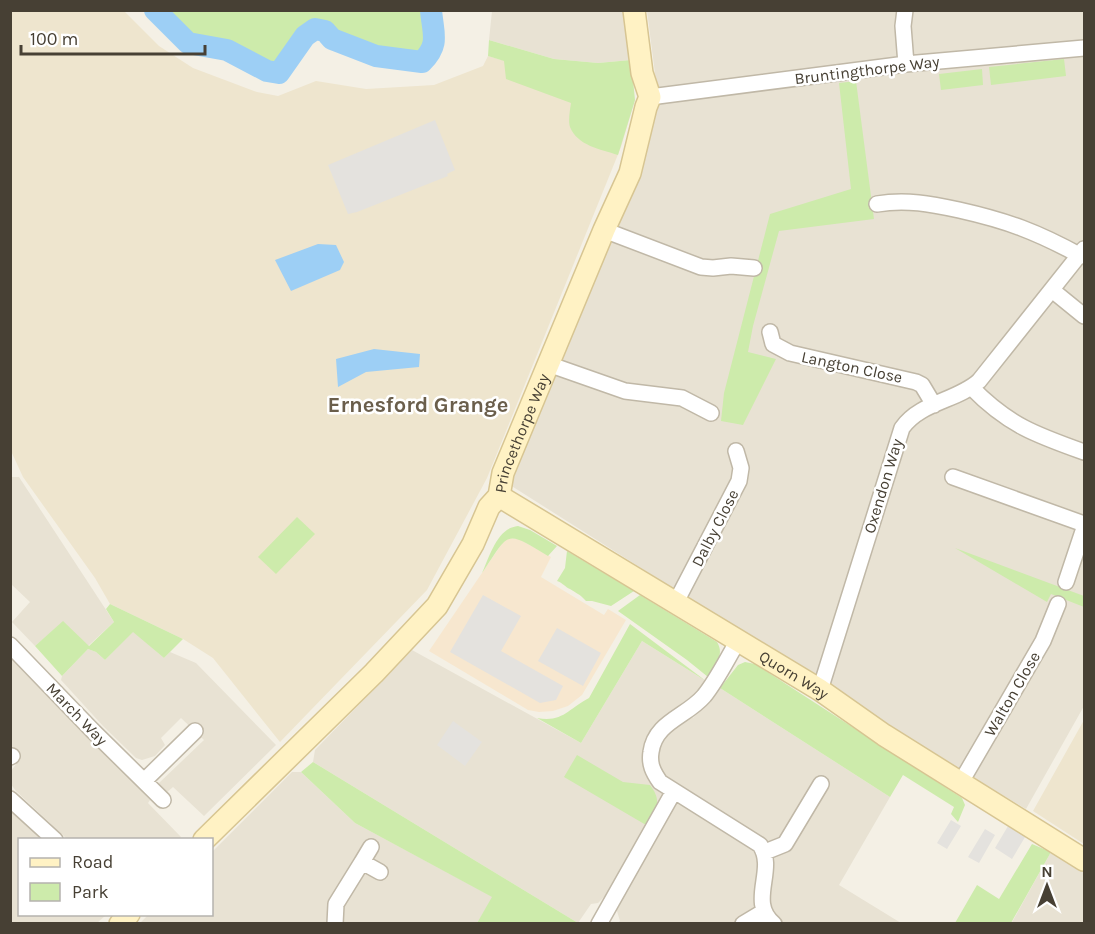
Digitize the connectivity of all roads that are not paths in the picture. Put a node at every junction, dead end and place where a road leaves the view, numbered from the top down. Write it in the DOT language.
graph roads {
  1 [pos="634,10"];
  2 [pos="905,10"];
  3 [pos="1084,48"];
  4 [pos="906,64"];
  5 [pos="650,97"];
  6 [pos="877,204"];
  7 [pos="604,230"];
  8 [pos="1083,253"];
  9 [pos="754,268"];
  10 [pos="1052,290"];
  11 [pos="1084,316"];
  12 [pos="770,332"];
  13 [pos="548,364"];
  14 [pos="972,387"];
  15 [pos="934,405"];
  16 [pos="711,413"];
  17 [pos="736,451"];
  18 [pos="1084,452"];
  19 [pos="953,477"];
  20 [pos="499,496"];
  21 [pos="1084,526"];
  22 [pos="1066,582"];
  23 [pos="676,602"];
  24 [pos="1058,604"];
  25 [pos="738,641"];
  26 [pos="10,645"];
  27 [pos="820,690"];
  28 [pos="195,731"];
  29 [pos="144,781"];
  30 [pos="961,782"];
  31 [pos="821,784"];
  32 [pos="674,791"];
  33 [pos="10,799"];
  34 [pos="163,800"];
  35 [pos="53,838"];
  36 [pos="206,838"];
  37 [pos="371,847"];
  38 [pos="765,852"];
  39 [pos="1084,860"];
  40 [pos="362,862"];
  41 [pos="380,872"];
  42 [pos="769,918"];
  43 [pos="335,924"];
  44 [pos="599,924"];
  45 [pos="743,924"];
  1 -- 5 [label="street"];
  2 -- 4 [label="street"];
  3 -- 4 [label="street, Bruntingthorpe Way"];
  4 -- 5 [label="street, Bruntingthorpe Way"];
  5 -- 7 [label="street, Princethorpe Way"];
  6 -- 8 [label="street"];
  7 -- 9 [label="street"];
  7 -- 13 [label="street, Princethorpe Way"];
  8 -- 10 [label="street, Oxendon Way"];
  10 -- 11 [label="street"];
  10 -- 14 [label="street, Oxendon Way"];
  12 -- 15 [label="street, Langton Close"];
  13 -- 16 [label="street"];
  13 -- 20 [label="street, Princethorpe Way"];
  14 -- 15 [label="street, Oxendon Way"];
  14 -- 18 [label="street"];
  15 -- 27 [label="street, Oxendon Way"];
  17 -- 23 [label="street, Dalby Close"];
  19 -- 21 [label="street"];
  20 -- 23 [label="street, Quorn Way"];
  20 -- 36 [label="street, Princethorpe Way"];
  21 -- 22 [label="street"];
  23 -- 25 [label="street, Quorn Way"];
  24 -- 30 [label="street, Walton Close"];
  25 -- 27 [label="street, Quorn Way"];
  25 -- 32 [label="street"];
  26 -- 29 [label="street, March Way"];
  27 -- 30 [label="street, Quorn Way"];
  28 -- 29 [label="street"];
  29 -- 34 [label="street, March Way"];
  30 -- 39 [label="street, Quorn Way"];
  31 -- 38 [label="street"];
  32 -- 38 [label="street"];
  32 -- 44 [label="street"];
  33 -- 35 [label="street"];
  37 -- 40 [label="street"];
  38 -- 42 [label="street"];
  40 -- 41 [label="street"];
  40 -- 43 [label="street"];
  42 -- 45 [label="street"];
}
